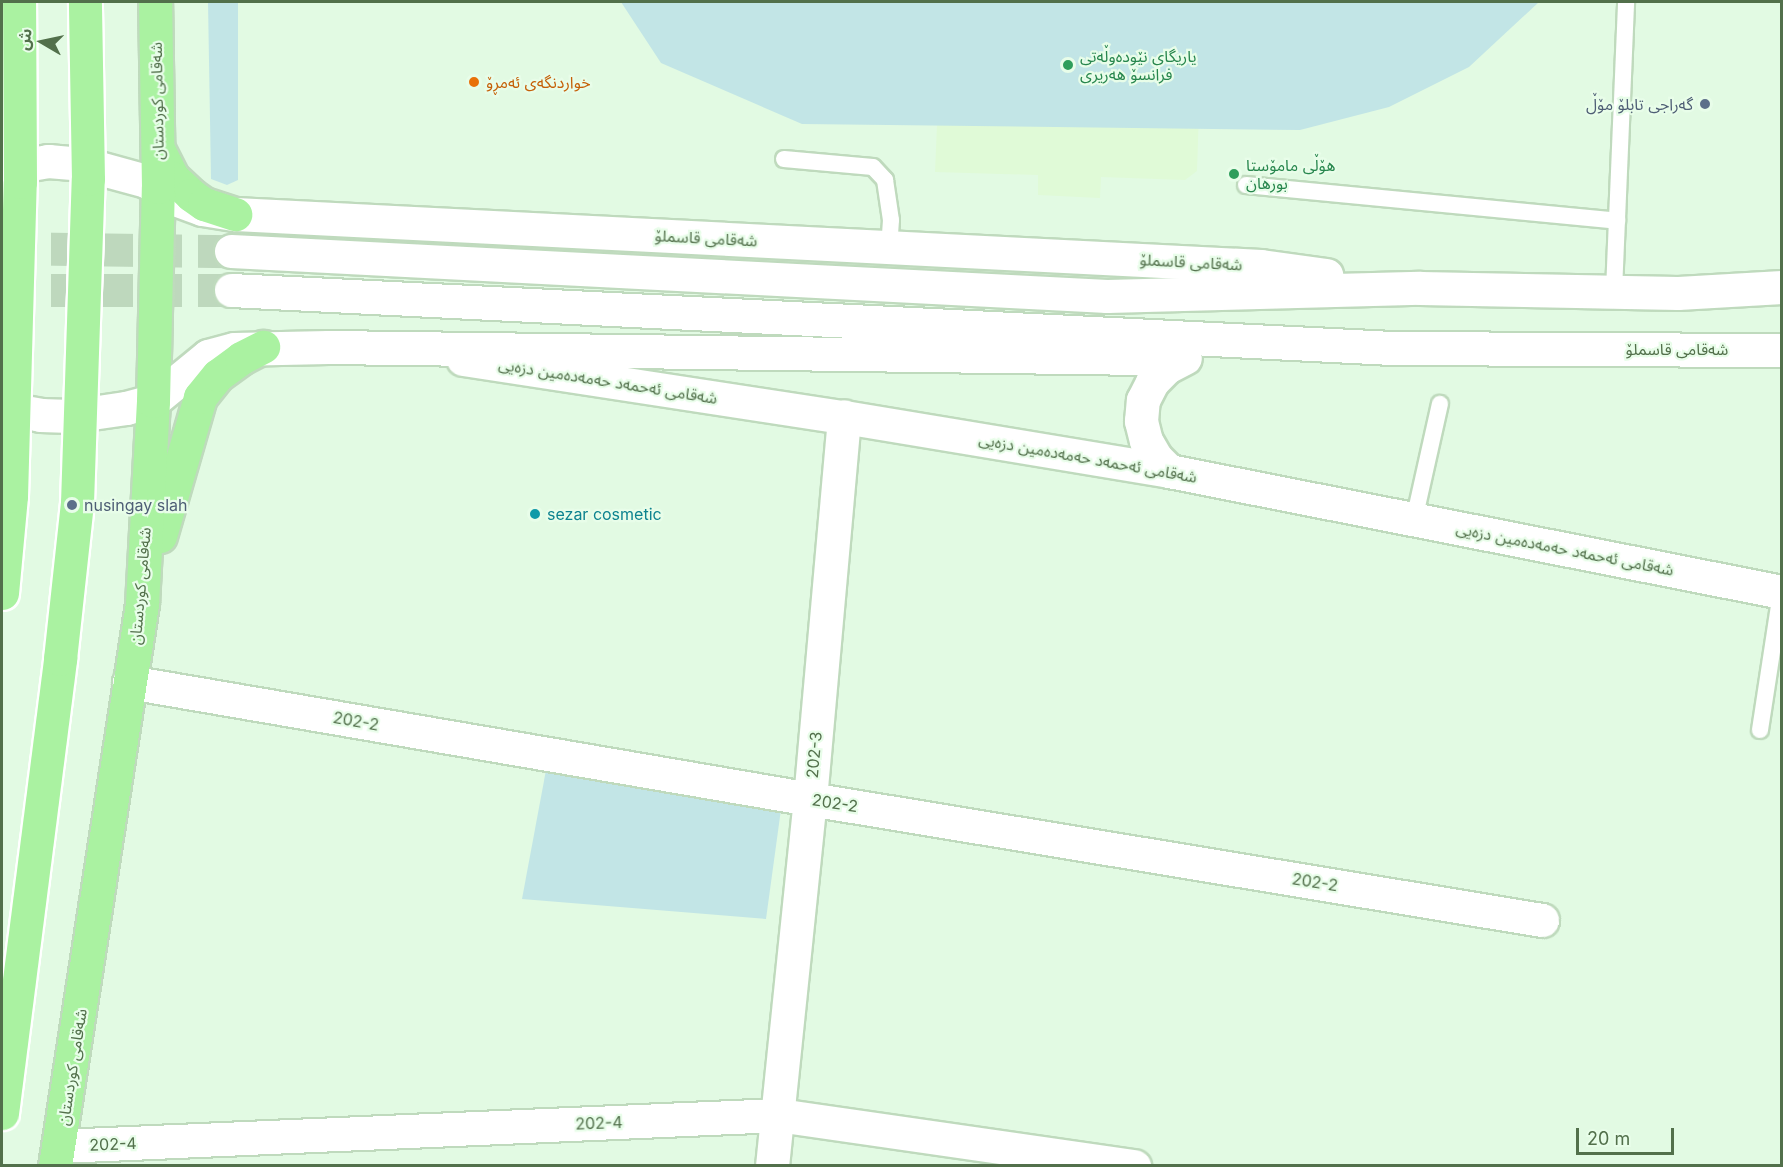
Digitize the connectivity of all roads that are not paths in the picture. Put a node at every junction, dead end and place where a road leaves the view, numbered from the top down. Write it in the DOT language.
graph roads {
  1 [pos="19,2"];
  2 [pos="85,2"];
  3 [pos="155,2"];
  4 [pos="1626,2"];
  5 [pos="158,149"];
  6 [pos="784,159"];
  7 [pos="2,169"];
  8 [pos="1246,185"];
  9 [pos="158,187"];
  10 [pos="235,214"];
  11 [pos="1617,221"];
  12 [pos="889,247"];
  13 [pos="231,251"];
  14 [pos="1782,287"];
  15 [pos="1420,288"];
  16 [pos="231,290"];
  17 [pos="1614,291"];
  18 [pos="263,347"];
  19 [pos="389,348"];
  20 [pos="1392,348"];
  21 [pos="1782,350"];
  22 [pos="1185,358"];
  23 [pos="153,401"];
  24 [pos="1440,404"];
  25 [pos="2,408"];
  26 [pos="844,417"];
  27 [pos="1169,471"];
  28 [pos="1414,520"];
  29 [pos="1781,592"];
  30 [pos="2,593"];
  31 [pos="142,604"];
  32 [pos="129,682"];
  33 [pos="1760,730"];
  34 [pos="810,799"];
  35 [pos="1542,920"];
  36 [pos="2,1113"];
  37 [pos="778,1115"];
  38 [pos="58,1156"];
  39 [pos="772,1166"];
  40 [pos="1134,1166"];
  1 -- 30 [label="highway, bridge"];
  2 -- 36 [label="highway, bridge"];
  3 -- 5 [label="highway, شەقامی کوردستان"];
  4 -- 11 [label="lane"];
  5 -- 9 [label="highway, شەقامی کوردستان"];
  5 -- 10 [label="highway"];
  6 -- 12 [label="lane"];
  7 -- 9 [label="main road, شەقامی قاسملۆ"];
  8 -- 11 [label="lane"];
  9 -- 10 [label="main road, شەقامی قاسملۆ"];
  9 -- 23 [label="highway, شەقامی کوردستان"];
  10 -- 12 [label="main road, شەقامی قاسملۆ"];
  11 -- 17 [label="lane"];
  12 -- 15 [label="main road, شەقامی قاسملۆ"];
  13 -- 15 [label="main road, شەقامی قاسملۆ"];
  14 -- 17 [label="main road, شەقامی قاسملۆ"];
  15 -- 17 [label="main road, شەقامی قاسملۆ"];
  16 -- 20 [label="main road, شەقامی قاسملۆ"];
  18 -- 19 [label="main road, شەقامی قاسملۆ"];
  18 -- 23 [label="main road, شەقامی قاسملۆ"];
  18 -- 31 [label="highway"];
  19 -- 22 [label="main road, شەقامی قاسملۆ"];
  19 -- 26 [label="main road, شەقامی ئەحمەد حەمەدەمین دزەیی"];
  20 -- 21 [label="main road, شەقامی قاسملۆ"];
  20 -- 22 [label="main road, شەقامی قاسملۆ"];
  22 -- 27 [label="main road"];
  23 -- 25 [label="main road, شەقامی قاسملۆ"];
  23 -- 31 [label="highway, شەقامی کوردستان"];
  24 -- 28 [label="lane"];
  26 -- 27 [label="main road, شەقامی ئەحمەد حەمەدەمین دزەیی"];
  26 -- 34 [label="main road, 202-3"];
  27 -- 28 [label="main road, شەقامی ئەحمەد حەمەدەمین دزەیی"];
  28 -- 29 [label="main road, شەقامی ئەحمەد حەمەدەمین دزەیی"];
  29 -- 33 [label="lane"];
  31 -- 32 [label="highway, شەقامی کوردستان"];
  32 -- 34 [label="main road, 202-2"];
  32 -- 38 [label="highway, شەقامی کوردستان"];
  34 -- 35 [label="main road, 202-2"];
  34 -- 37 [label="main road, 202-3"];
  37 -- 38 [label="main road, 202-4"];
  37 -- 39 [label="main road, 202-3"];
  37 -- 40 [label="main road, 202-4"];
}
